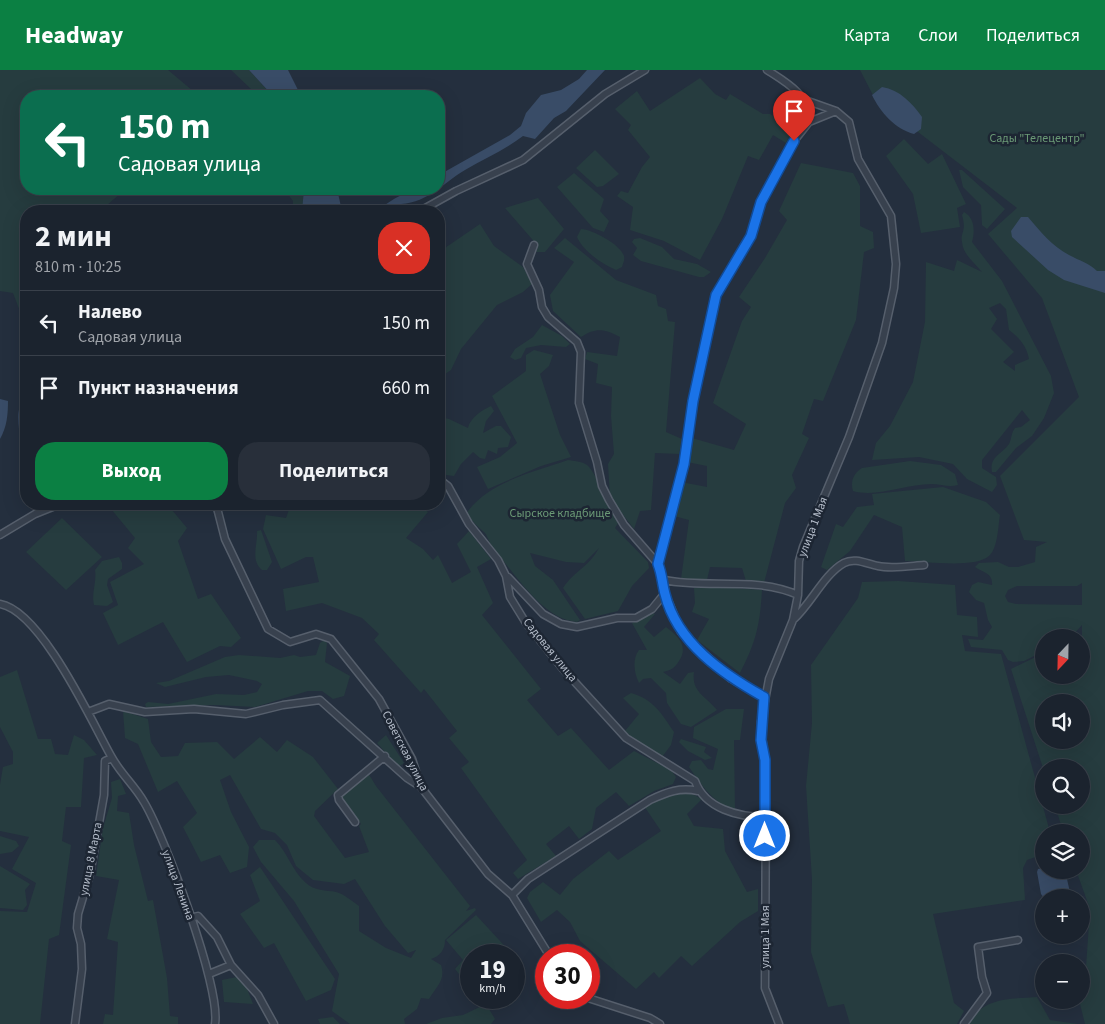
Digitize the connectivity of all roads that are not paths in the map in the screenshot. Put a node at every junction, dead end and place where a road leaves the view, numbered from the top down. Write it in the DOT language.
graph roads {
  1 [pos="644,70"];
  2 [pos="767,70"];
  3 [pos="805,100"];
  4 [pos="836,111"];
  5 [pos="809,122"];
  6 [pos="431,205"];
  7 [pos="534,245"];
  8 [pos="445,484"];
  9 [pos="45,510"];
  10 [pos="218,510"];
  11 [pos="0,535"];
  12 [pos="658,564"];
  13 [pos="924,565"];
  14 [pos="506,576"];
  15 [pos="664,580"];
  16 [pos="665,593"];
  17 [pos="798,595"];
  18 [pos="0,604"];
  19 [pos="793,620"];
  20 [pos="764,697"];
  21 [pos="88,712"];
  22 [pos="385,756"];
  23 [pos="112,758"];
  24 [pos="420,787"];
  25 [pos="698,791"];
  26 [pos="766,817"];
  27 [pos="355,822"];
  28 [pos="512,895"];
  29 [pos="190,918"];
  30 [pos="1018,940"];
  31 [pos="543,944"];
  32 [pos="231,965"];
  33 [pos="209,974"];
  34 [pos="600,1002"];
  35 [pos="75,1024"];
  36 [pos="214,1024"];
  37 [pos="274,1024"];
  38 [pos="660,1024"];
  39 [pos="779,1024"];
  40 [pos="964,1024"];
  1 -- 6 [label="street"];
  2 -- 3 [label="street"];
  3 -- 4 [label="street"];
  3 -- 5 [label="street"];
  4 -- 5 [label="street"];
  4 -- 17 [label="street, улица 1 Мая"];
  5 -- 12 [label="street"];
  7 -- 12 [label="street"];
  8 -- 14 [label="street, Садовая улица"];
  9 -- 11 [label="street"];
  10 -- 24 [label="street, Советская улица"];
  12 -- 15 [label="street"];
  13 -- 19 [label="street"];
  14 -- 16 [label="street"];
  14 -- 25 [label="street, Садовая улица"];
  15 -- 16 [label="street"];
  15 -- 17 [label="street"];
  16 -- 20 [label="street"];
  17 -- 19 [label="street, улица 1 Мая"];
  18 -- 21 [label="street, улица Ленина"];
  19 -- 20 [label="street, улица 1 Мая"];
  20 -- 26 [label="street, улица 1 Мая"];
  21 -- 22 [label="street"];
  21 -- 23 [label="street, улица Ленина"];
  22 -- 24 [label="street"];
  22 -- 27 [label="street"];
  23 -- 29 [label="street, улица Ленина"];
  23 -- 35 [label="street, улица 8 Марта"];
  24 -- 28 [label="street, Советская улица"];
  25 -- 26 [label="street, Садовая улица"];
  25 -- 28 [label="street"];
  26 -- 39 [label="street, улица 1 Мая"];
  28 -- 31 [label="street, Советская улица"];
  29 -- 32 [label="street"];
  29 -- 33 [label="street, улица Ленина"];
  30 -- 40 [label="street"];
  32 -- 33 [label="street"];
  32 -- 37 [label="street"];
  33 -- 36 [label="street, улица Ленина"];
  34 -- 38 [label="street"];
}
